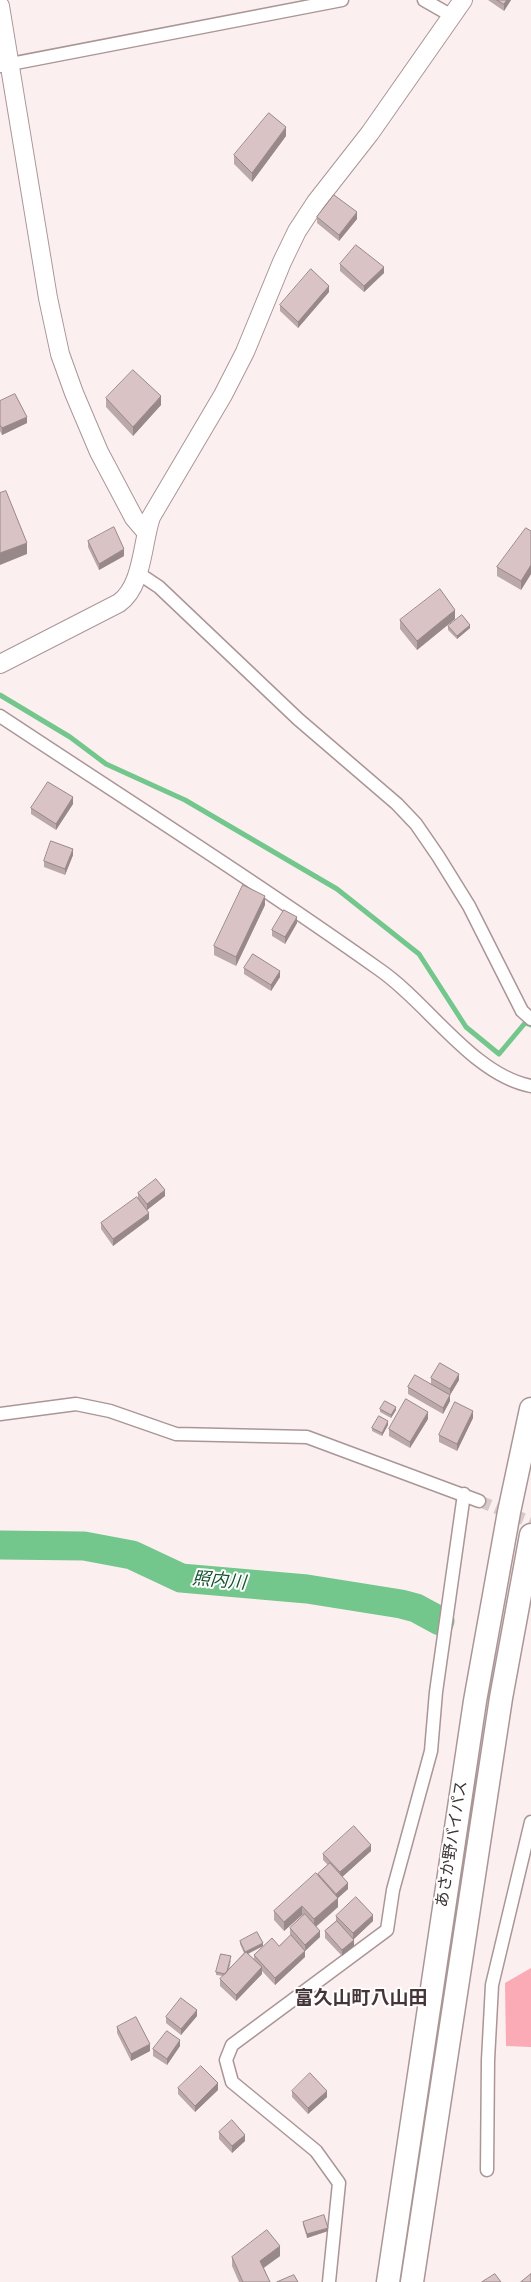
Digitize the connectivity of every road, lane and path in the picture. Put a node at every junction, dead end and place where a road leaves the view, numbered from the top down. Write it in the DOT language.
graph roads {
  1 [pos="342,0"];
  2 [pos="424,0"];
  3 [pos="463,0"];
  4 [pos="0,6"];
  5 [pos="452,16"];
  6 [pos="4,65"];
  7 [pos="146,532"];
  8 [pos="138,573"];
  9 [pos="0,664"];
  10 [pos="0,716"];
  11 [pos="531,1019"];
  12 [pos="531,1086"];
  13 [pos="531,1409"];
  14 [pos="0,1414"];
  15 [pos="464,1494"];
  16 [pos="480,1501"];
  17 [pos="531,1535"];
  18 [pos="531,1822"];
  19 [pos="487,2170"];
  20 [pos="329,2282"];
  21 [pos="388,2282"];
  22 [pos="412,2282"];
  1 -- 6 [label="street"];
  2 -- 5 [label="street"];
  3 -- 5 [label="street"];
  4 -- 6 [label="street"];
  5 -- 7 [label="street"];
  6 -- 7 [label="street"];
  7 -- 8 [label="street"];
  8 -- 9 [label="street"];
  8 -- 11 [label="street"];
  10 -- 12 [label="street"];
  13 -- 21 [label="highway, あさか野バイパス"];
  14 -- 15 [label="street"];
  15 -- 16 [label="street"];
  15 -- 20 [label="street"];
  17 -- 22 [label="highway, あさか野バイパス"];
  18 -- 19 [label="street"];
}
